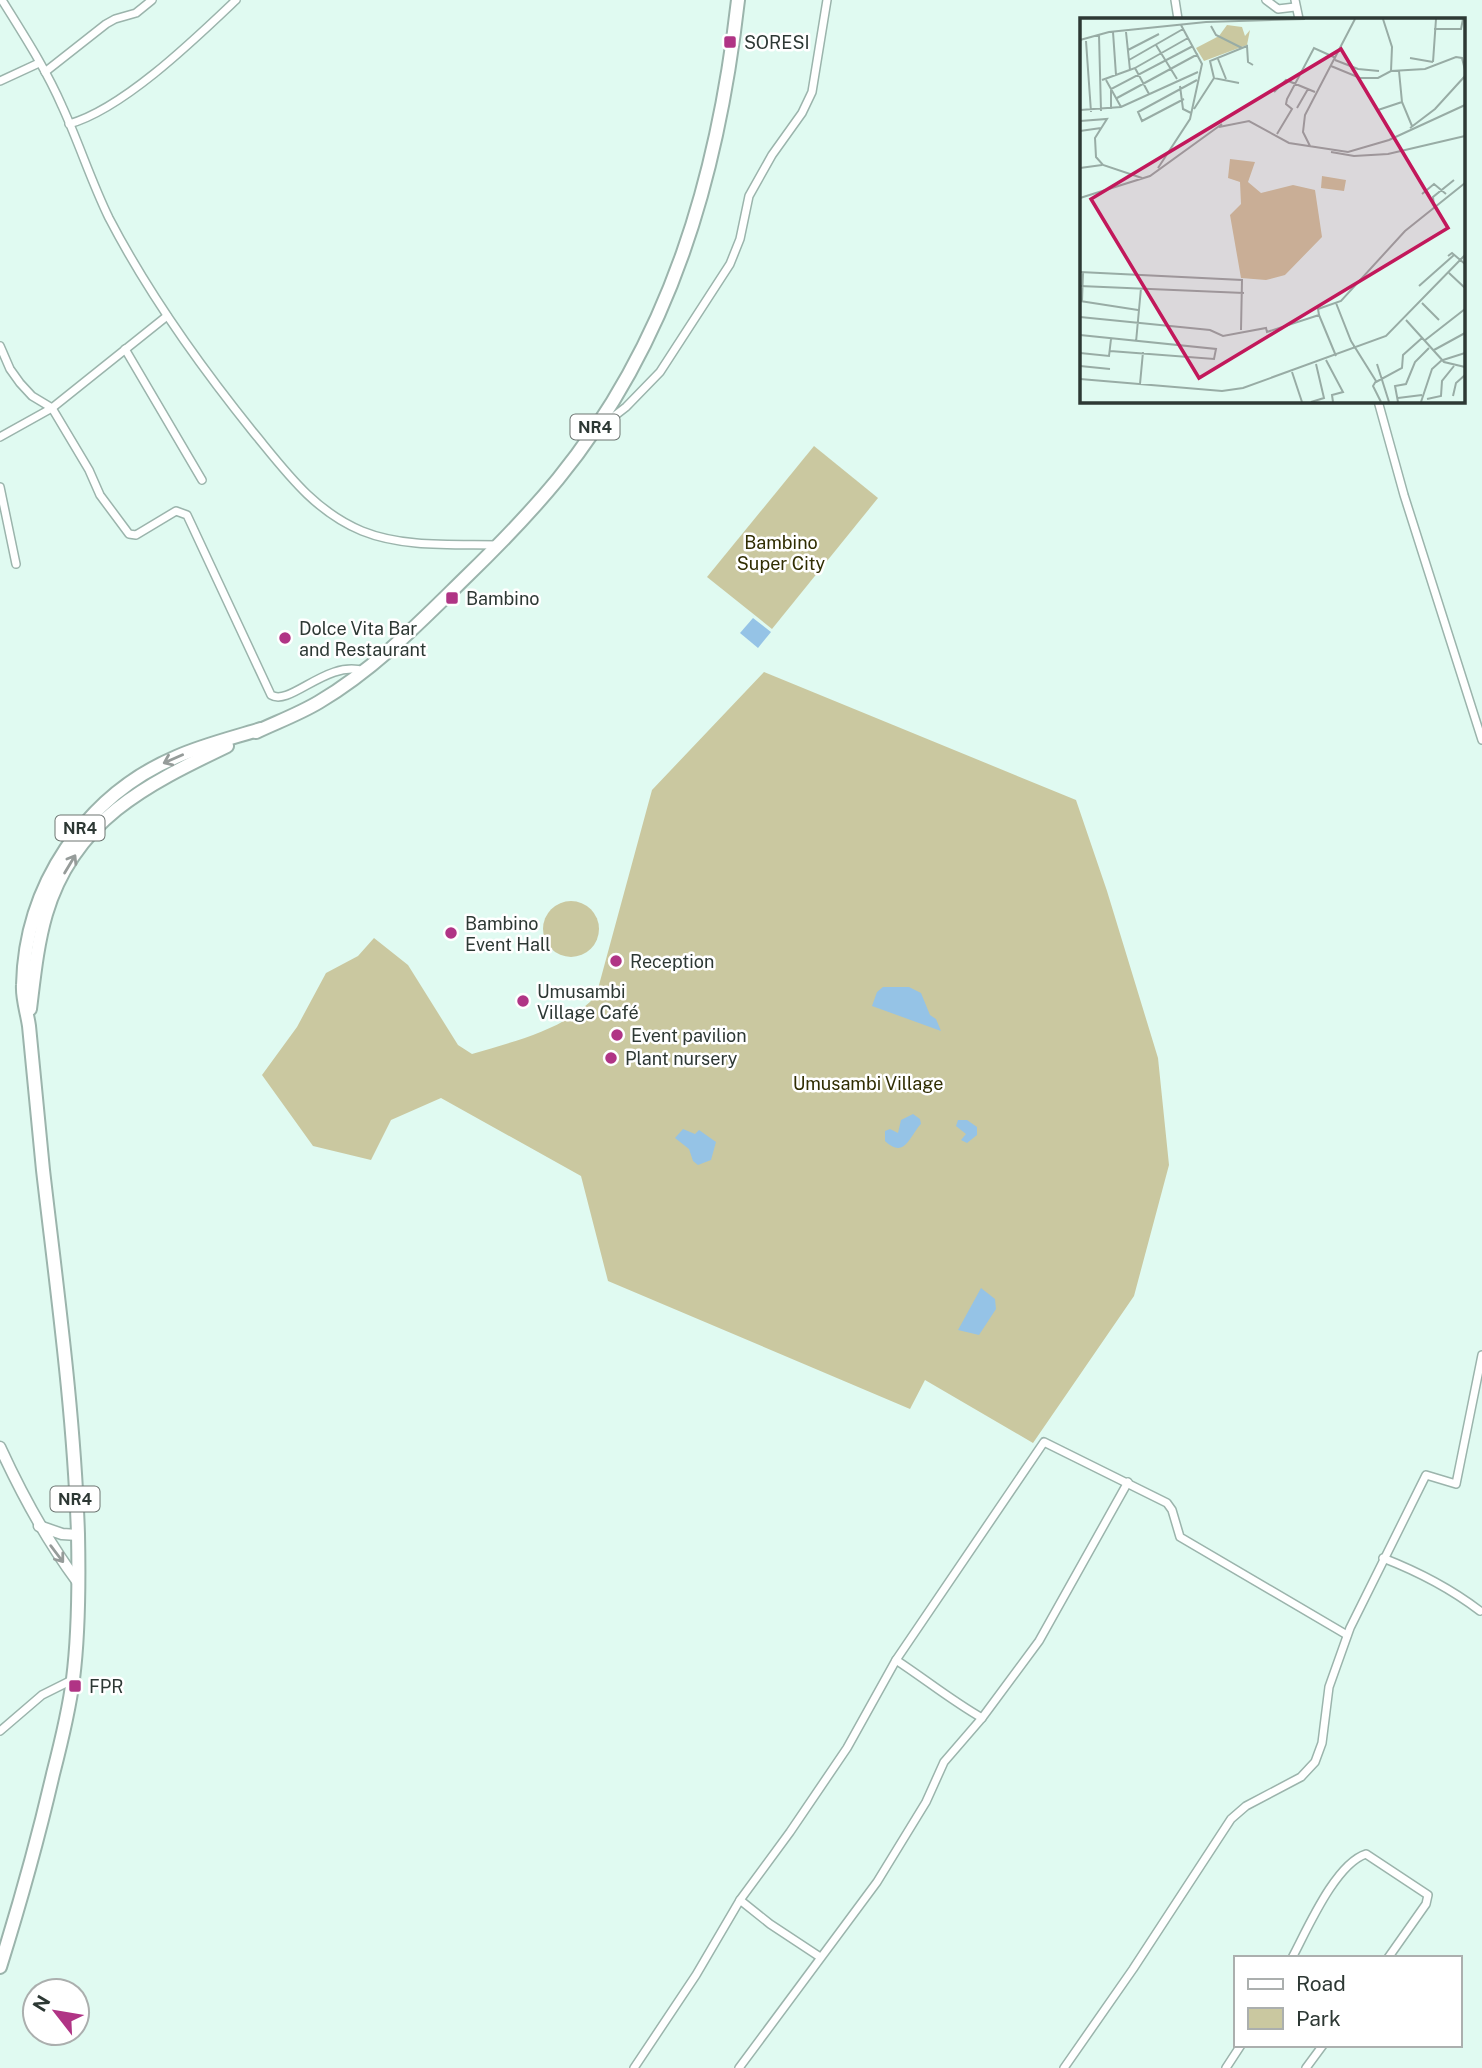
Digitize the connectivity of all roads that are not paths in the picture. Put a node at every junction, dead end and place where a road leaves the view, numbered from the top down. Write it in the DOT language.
graph roads {
  1 [pos="2,0"];
  2 [pos="152,0"];
  3 [pos="236,0"];
  4 [pos="738,0"];
  5 [pos="827,0"];
  6 [pos="1175,0"];
  7 [pos="1266,0"];
  8 [pos="1295,3"];
  9 [pos="1178,18"];
  10 [pos="39,63"];
  11 [pos="45,72"];
  12 [pos="0,81"];
  13 [pos="69,124"];
  14 [pos="167,316"];
  15 [pos="0,346"];
  16 [pos="125,349"];
  17 [pos="1378,402"];
  18 [pos="52,408"];
  19 [pos="590,435"];
  20 [pos="0,437"];
  21 [pos="202,480"];
  22 [pos="0,487"];
  23 [pos="499,545"];
  24 [pos="16,564"];
  25 [pos="364,671"];
  26 [pos="1482,740"];
  27 [pos="1482,1355"];
  28 [pos="0,1447"];
  29 [pos="1128,1482"];
  30 [pos="39,1526"];
  31 [pos="78,1535"];
  32 [pos="1383,1558"];
  33 [pos="77,1581"];
  34 [pos="1480,1611"];
  35 [pos="1347,1635"];
  36 [pos="896,1660"];
  37 [pos="73,1680"];
  38 [pos="982,1718"];
  39 [pos="0,1731"];
  40 [pos="740,1900"];
  41 [pos="1293,1956"];
  42 [pos="1389,1956"];
  43 [pos="820,1957"];
  44 [pos="0,1967"];
  45 [pos="1240,2047"];
  46 [pos="1322,2047"];
  47 [pos="634,2068"];
  48 [pos="739,2068"];
  49 [pos="1064,2068"];
  50 [pos="1226,2068"];
  51 [pos="1306,2068"];
  1 -- 10 [label="street"];
  2 -- 11 [label="street"];
  3 -- 13 [label="street"];
  4 -- 19 [label="highway, NR4"];
  5 -- 19 [label="street"];
  6 -- 9 [label="street"];
  7 -- 8 [label="street"];
  10 -- 11 [label="street"];
  10 -- 12 [label="street"];
  11 -- 13 [label="street"];
  13 -- 14 [label="street"];
  14 -- 16 [label="street"];
  14 -- 23 [label="street"];
  15 -- 18 [label="street"];
  16 -- 18 [label="street"];
  16 -- 21 [label="street"];
  17 -- 26 [label="street"];
  18 -- 20 [label="street"];
  18 -- 25 [label="street"];
  19 -- 23 [label="highway, NR4"];
  22 -- 24 [label="street"];
  23 -- 25 [label="highway, NR4"];
  25 -- 31 [label="highway, NR4"];
  27 -- 32 [label="street"];
  28 -- 30 [label="street"];
  29 -- 35 [label="street"];
  29 -- 36 [label="street"];
  29 -- 38 [label="street"];
  30 -- 31 [label="street"];
  30 -- 33 [label="street, one-way"];
  31 -- 33 [label="highway, NR4"];
  32 -- 34 [label="street"];
  32 -- 35 [label="street"];
  33 -- 37 [label="highway, NR4"];
  35 -- 49 [label="street"];
  36 -- 38 [label="street"];
  36 -- 40 [label="street"];
  37 -- 39 [label="street"];
  37 -- 44 [label="highway, NR4"];
  38 -- 43 [label="street"];
  40 -- 43 [label="street"];
  40 -- 47 [label="street"];
  41 -- 42 [label="street"];
  43 -- 48 [label="street"];
  45 -- 50 [label="street"];
  46 -- 51 [label="street"];
}
